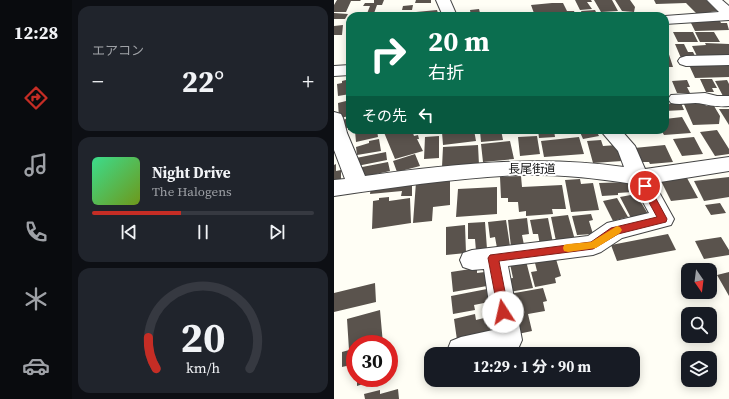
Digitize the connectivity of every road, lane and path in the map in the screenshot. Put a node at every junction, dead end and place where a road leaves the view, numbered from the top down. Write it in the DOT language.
graph roads {
  1 [pos="443,0"];
  2 [pos="714,0"];
  3 [pos="448,12"];
  4 [pos="729,15"];
  5 [pos="669,20"];
  6 [pos="729,60"];
  7 [pos="686,61"];
  8 [pos="346,70"];
  9 [pos="334,71"];
  10 [pos="677,99"];
  11 [pos="729,101"];
  12 [pos="334,118"];
  13 [pos="614,134"];
  14 [pos="729,164"];
  15 [pos="639,177"];
  16 [pos="358,184"];
  17 [pos="334,188"];
  18 [pos="478,347"];
  1 -- 3 [label="street"];
  2 -- 4 [label="street"];
  4 -- 5 [label="street"];
  6 -- 7 [label="street"];
  8 -- 9 [label="street"];
  10 -- 11 [label="street"];
  12 -- 16 [label="street"];
  13 -- 15 [label="street"];
  14 -- 15 [label="street, 長尾街道"];
  15 -- 16 [label="street, 長尾街道"];
  15 -- 18 [label="street"];
  16 -- 17 [label="street, 長尾街道"];
}
